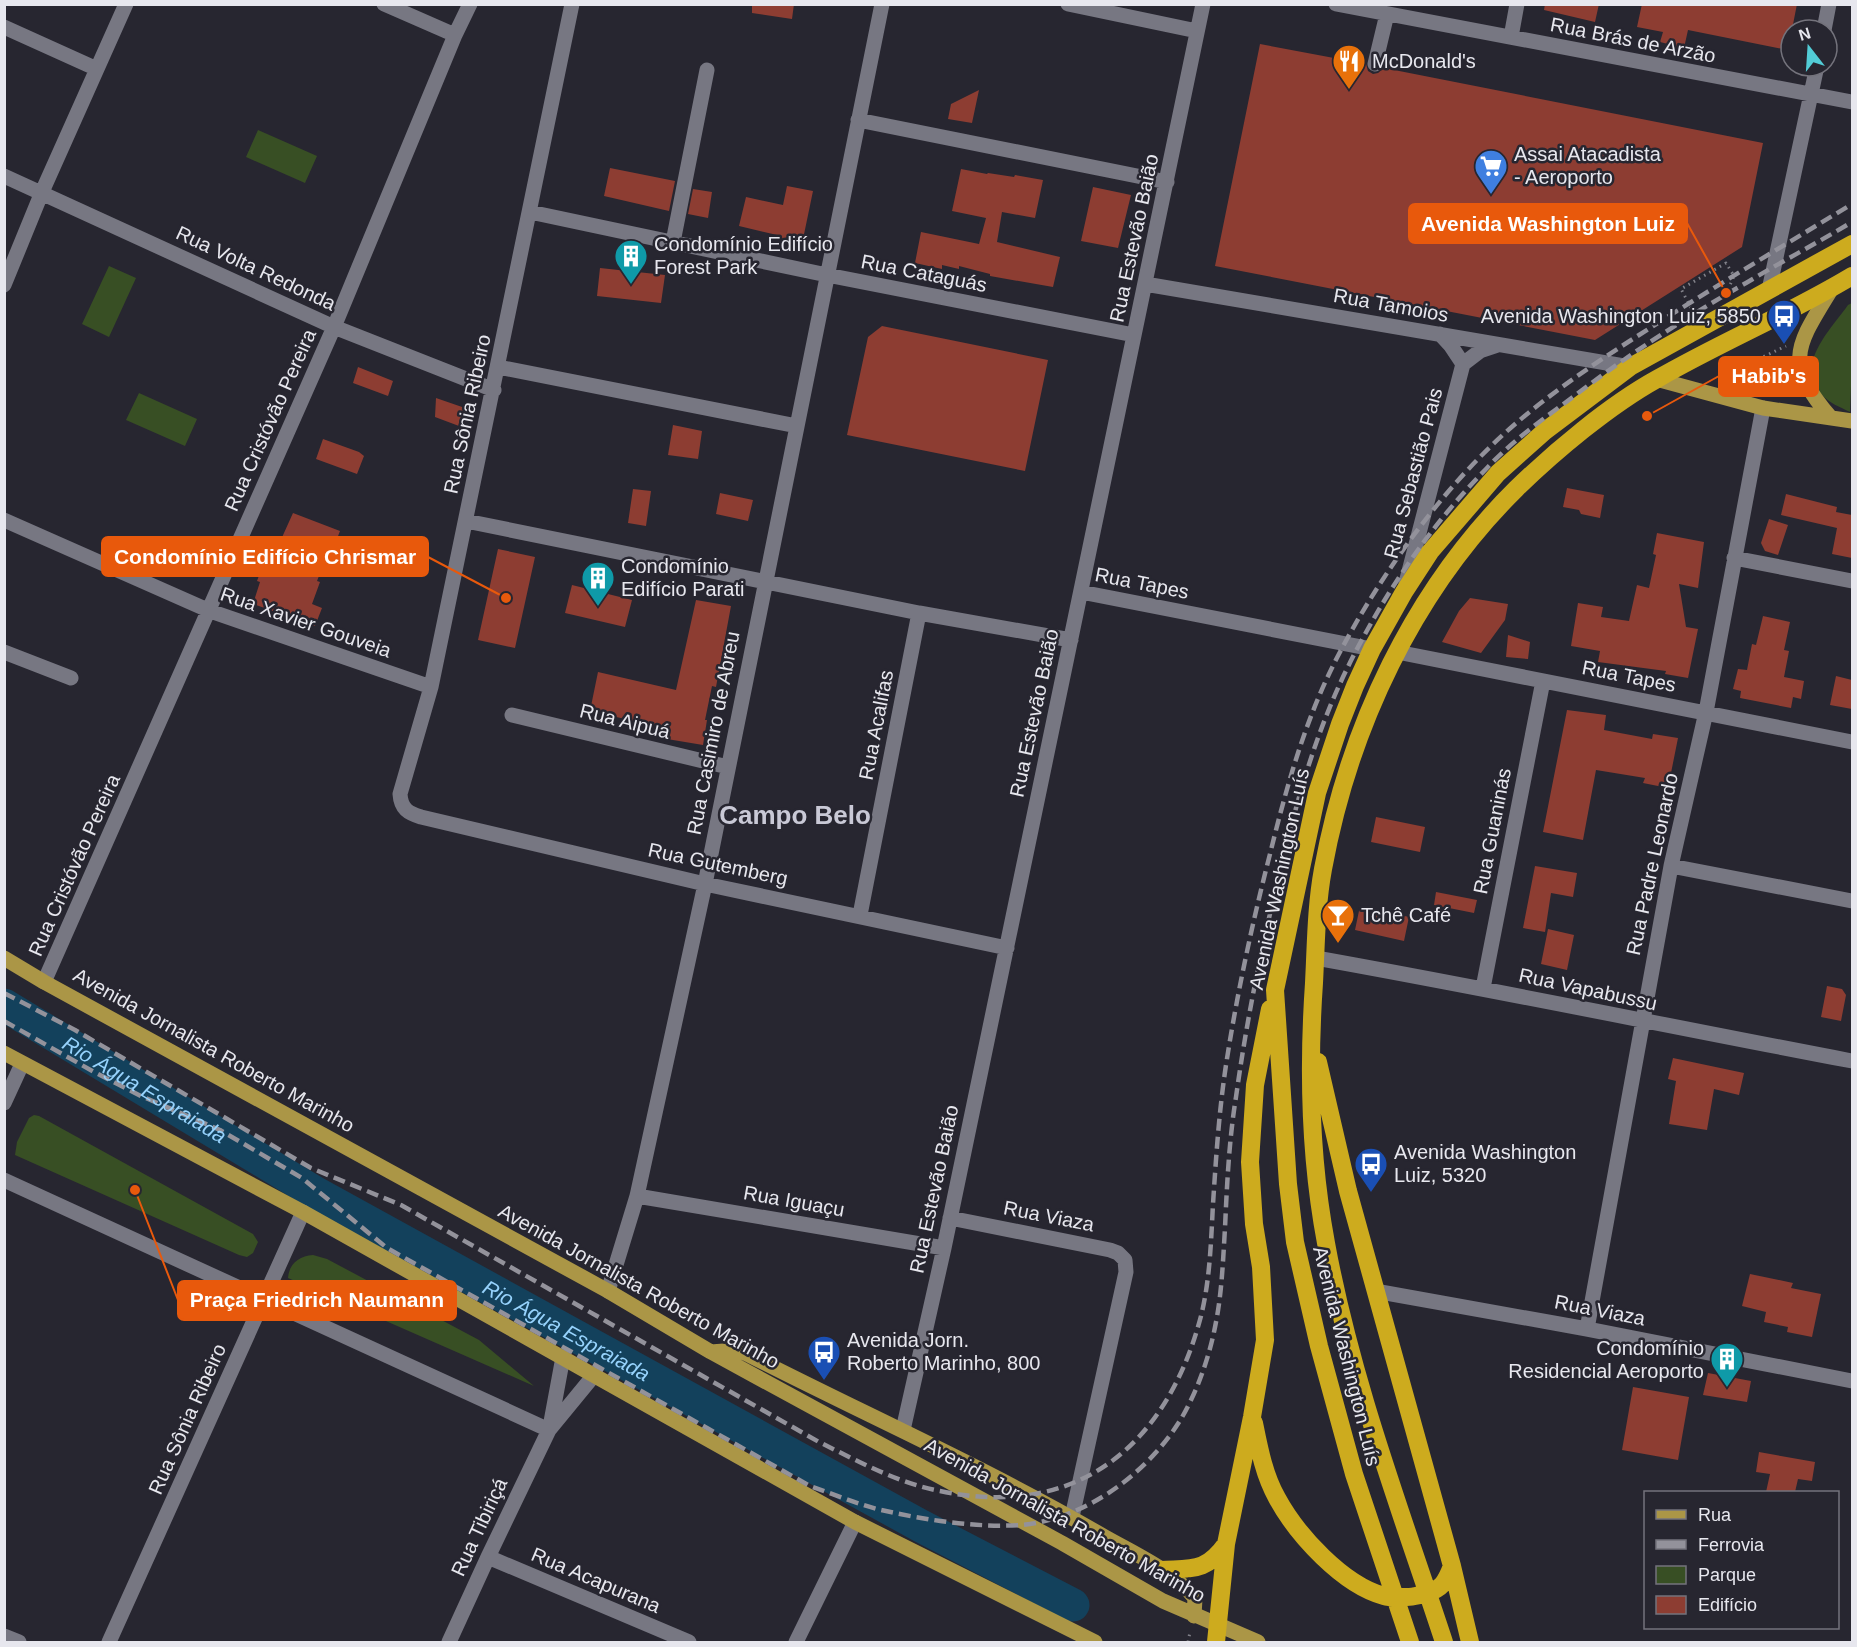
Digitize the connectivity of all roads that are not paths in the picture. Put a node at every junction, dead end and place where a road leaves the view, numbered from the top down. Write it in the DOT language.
graph roads {
  1 [pos="126,4"];
  2 [pos="384,4"];
  3 [pos="470,4"];
  4 [pos="572,4"];
  5 [pos="882,4"];
  6 [pos="1068,4"];
  7 [pos="1203,4"];
  8 [pos="1336,4"];
  9 [pos="1517,4"];
  10 [pos="1387,14"];
  11 [pos="4,27"];
  12 [pos="1197,31"];
  13 [pos="455,35"];
  14 [pos="1510,37"];
  15 [pos="1375,64"];
  16 [pos="97,69"];
  17 [pos="707,70"];
  18 [pos="1814,78"];
  19 [pos="1811,94"];
  20 [pos="1852,102"];
  21 [pos="858,120"];
  22 [pos="4,176"];
  23 [pos="1167,182"];
  24 [pos="42,192"];
  25 [pos="530,212"];
  26 [pos="673,242"];
  27 [pos="1852,244"];
  28 [pos="827,275"];
  29 [pos="1852,276"];
  30 [pos="1145,284"];
  31 [pos="4,285"];
  32 [pos="1832,288"];
  33 [pos="1770,290"];
  34 [pos="334,327"];
  35 [pos="1440,334"];
  36 [pos="1134,335"];
  37 [pos="1500,345"];
  38 [pos="1463,364"];
  39 [pos="1630,367"];
  40 [pos="498,368"];
  41 [pos="1656,379"];
  42 [pos="494,390"];
  43 [pos="1763,408"];
  44 [pos="1831,418"];
  45 [pos="1852,421"];
  46 [pos="797,426"];
  47 [pos="4,520"];
  48 [pos="466,521"];
  49 [pos="1734,558"];
  50 [pos="766,580"];
  51 [pos="1852,581"];
  52 [pos="1081,592"];
  53 [pos="1404,592"];
  54 [pos="210,611"];
  55 [pos="919,613"];
  56 [pos="1071,640"];
  57 [pos="1372,649"];
  58 [pos="4,652"];
  59 [pos="1397,652"];
  60 [pos="72,678"];
  61 [pos="1543,681"];
  62 [pos="431,687"];
  63 [pos="1706,712"];
  64 [pos="512,715"];
  65 [pos="1852,742"];
  66 [pos="728,767"];
  67 [pos="421,818"];
  68 [pos="1671,866"];
  69 [pos="705,884"];
  70 [pos="1852,901"];
  71 [pos="860,915"];
  72 [pos="1007,948"];
  73 [pos="4,958"];
  74 [pos="1316,958"];
  75 [pos="44,982"];
  76 [pos="1483,988"];
  77 [pos="1275,990"];
  78 [pos="1642,1021"];
  79 [pos="1310,1037"];
  80 [pos="4,1053"];
  81 [pos="1852,1061"];
  82 [pos="22,1064"];
  83 [pos="4,1103"];
  84 [pos="4,1180"];
  85 [pos="637,1196"];
  86 [pos="303,1212"];
  87 [pos="950,1218"];
  88 [pos="944,1248"];
  89 [pos="608,1291"];
  90 [pos="1375,1291"];
  91 [pos="264,1299"];
  92 [pos="1587,1329"];
  93 [pos="711,1352"];
  94 [pos="563,1357"];
  95 [pos="595,1374"];
  96 [pos="1852,1381"];
  97 [pos="1252,1417"];
  98 [pos="549,1430"];
  99 [pos="903,1430"];
  100 [pos="1072,1517"];
  101 [pos="855,1522"];
  102 [pos="1226,1544"];
  103 [pos="488,1557"];
  104 [pos="1452,1566"];
  105 [pos="1161,1570"];
  106 [pos="1194,1616"];
  107 [pos="1217,1634"];
  108 [pos="4,1636"];
  109 [pos="19,1642"];
  110 [pos="109,1642"];
  111 [pos="449,1642"];
  112 [pos="689,1642"];
  113 [pos="796,1642"];
  114 [pos="1095,1642"];
  115 [pos="1258,1642"];
  116 [pos="1410,1642"];
  117 [pos="1444,1642"];
  118 [pos="1470,1642"];
  1 -- 16 [label="street"];
  2 -- 13 [label="street"];
  3 -- 13 [label="street, Rua Cristóvão Pereira"];
  4 -- 25 [label="street, Rua Sônia Ribeiro"];
  5 -- 21 [label="street, Rua Casimiro de Abreu"];
  6 -- 12 [label="street"];
  7 -- 12 [label="street, Rua Estevão Baião"];
  8 -- 10 [label="street, Rua Brás de Arzão"];
  9 -- 14 [label="street"];
  10 -- 14 [label="street, Rua Brás de Arzão"];
  10 -- 15 [label="street"];
  11 -- 16 [label="street"];
  12 -- 23 [label="street, Rua Estevão Baião"];
  13 -- 34 [label="street, Rua Cristóvão Pereira"];
  14 -- 19 [label="street, Rua Brás de Arzão"];
  16 -- 24 [label="street"];
  17 -- 26 [label="street"];
  18 -- 19 [label="street"];
  19 -- 20 [label="street, Rua Brás de Arzão"];
  19 -- 33 [label="street"];
  21 -- 23 [label="street"];
  21 -- 28 [label="street, Rua Casimiro de Abreu"];
  22 -- 24 [label="street, Rua Volta Redonda"];
  23 -- 30 [label="street, Rua Estevão Baião"];
  24 -- 31 [label="street"];
  24 -- 34 [label="street, Rua Volta Redonda"];
  25 -- 26 [label="street, Rua Cataguás"];
  25 -- 40 [label="street, Rua Sônia Ribeiro"];
  26 -- 28 [label="street, Rua Cataguás"];
  27 -- 33 [label="highway, Avenida Washington Luís"];
  28 -- 36 [label="street, Rua Cataguás"];
  28 -- 46 [label="street, Rua Casimiro de Abreu"];
  29 -- 32 [label="highway, Avenida Washington Luís"];
  30 -- 35 [label="street, Rua Tamoios"];
  30 -- 36 [label="street, Rua Estevão Baião"];
  32 -- 41 [label="highway, Avenida Washington Luís"];
  32 -- 44 [label="main road"];
  33 -- 39 [label="highway, Avenida Washington Luís"];
  34 -- 42 [label="street, Rua Volta Redonda"];
  34 -- 54 [label="street, Rua Cristóvão Pereira"];
  35 -- 37 [label="street, Rua Tamoios"];
  35 -- 38 [label="street"];
  36 -- 52 [label="street, Rua Estevão Baião"];
  37 -- 38 [label="street"];
  37 -- 39 [label="street, Rua Tamoios"];
  38 -- 53 [label="street, Rua Sebastião Pais"];
  39 -- 53 [label="highway, Avenida Washington Luís"];
  40 -- 42 [label="street, Rua Sônia Ribeiro"];
  40 -- 46 [label="street"];
  41 -- 43 [label="main road"];
  41 -- 59 [label="highway, Avenida Washington Luís"];
  42 -- 48 [label="street, Rua Sônia Ribeiro"];
  43 -- 44 [label="main road"];
  43 -- 49 [label="street, Rua Padre Leonardo"];
  44 -- 45 [label="main road"];
  46 -- 50 [label="street, Rua Casimiro de Abreu"];
  47 -- 54 [label="street, Rua Xavier Gouveia"];
  48 -- 50 [label="street"];
  48 -- 62 [label="street, Rua Sônia Ribeiro"];
  49 -- 51 [label="street"];
  49 -- 63 [label="street, Rua Padre Leonardo"];
  50 -- 55 [label="street"];
  50 -- 66 [label="street, Rua Casimiro de Abreu"];
  52 -- 56 [label="street, Rua Estevão Baião"];
  52 -- 57 [label="street, Rua Tapes"];
  53 -- 57 [label="highway, Avenida Washington Luís"];
  54 -- 62 [label="street, Rua Xavier Gouveia"];
  54 -- 75 [label="street, Rua Cristóvão Pereira"];
  55 -- 56 [label="street"];
  55 -- 71 [label="street, Rua Acalifas"];
  56 -- 72 [label="street, Rua Estevão Baião"];
  57 -- 77 [label="highway, Avenida Washington Luís"];
  58 -- 60 [label="street"];
  59 -- 61 [label="street, Rua Tapes"];
  59 -- 74 [label="highway, Avenida Washington Luís"];
  61 -- 63 [label="street, Rua Tapes"];
  61 -- 76 [label="street, Rua Guaninás"];
  62 -- 67 [label="street, Rua Sônia Ribeiro"];
  63 -- 65 [label="street, Rua Tapes"];
  63 -- 68 [label="street, Rua Padre Leonardo"];
  64 -- 66 [label="street, Rua Aipuá"];
  66 -- 69 [label="street, Rua Casimiro de Abreu"];
  67 -- 69 [label="street, Rua Gutemberg"];
  68 -- 70 [label="street"];
  68 -- 78 [label="street, Rua Padre Leonardo"];
  69 -- 71 [label="street, Rua Gutemberg"];
  69 -- 85 [label="street, Rua Casimiro de Abreu"];
  71 -- 72 [label="street, Rua Gutemberg"];
  72 -- 87 [label="street, Rua Estevão Baião"];
  73 -- 75 [label="main road, Avenida Jornalista Roberto Marinho"];
  74 -- 76 [label="street, Rua Vapabussu"];
  74 -- 79 [label="highway, Avenida Washington Luís"];
  75 -- 89 [label="main road, Avenida Jornalista Roberto Marinho"];
  76 -- 78 [label="street, Rua Vapabussu"];
  77 -- 97 [label="highway"];
  77 -- 116 [label="highway, Avenida Washington Luís"];
  78 -- 81 [label="street, Rua Vapabussu"];
  78 -- 92 [label="street, Rua Padre Leonardo"];
  79 -- 90 [label="highway"];
  79 -- 117 [label="highway, Avenida Washington Luís"];
  80 -- 82 [label="main road"];
  82 -- 83 [label="street"];
  82 -- 86 [label="main road"];
  84 -- 91 [label="street"];
  85 -- 88 [label="street, Rua Iguaçu"];
  85 -- 89 [label="street, Rua Casimiro de Abreu"];
  86 -- 91 [label="street, Rua Sônia Ribeiro"];
  86 -- 94 [label="main road"];
  87 -- 88 [label="street, Rua Estevão Baião"];
  87 -- 100 [label="street, Rua Viaza"];
  88 -- 99 [label="street, Rua Estevão Baião"];
  89 -- 93 [label="main road, Avenida Jornalista Roberto Marinho"];
  90 -- 92 [label="street, Rua Viaza"];
  90 -- 104 [label="highway"];
  91 -- 98 [label="street"];
  91 -- 110 [label="street, Rua Sônia Ribeiro"];
  92 -- 96 [label="street, Rua Viaza"];
  93 -- 99 [label="main road"];
  93 -- 106 [label="main road, Avenida Jornalista Roberto Marinho"];
  94 -- 95 [label="main road"];
  94 -- 98 [label="street, Rua Tibiriçá"];
  95 -- 98 [label="street, Rua Tibiriçá"];
  95 -- 101 [label="main road"];
  97 -- 102 [label="highway"];
  97 -- 104 [label="highway"];
  98 -- 103 [label="street, Rua Tibiriçá"];
  99 -- 100 [label="main road"];
  100 -- 105 [label="main road"];
  101 -- 113 [label="street"];
  101 -- 114 [label="main road"];
  102 -- 105 [label="highway"];
  102 -- 107 [label="highway"];
  103 -- 111 [label="street, Rua Tibiriçá"];
  103 -- 112 [label="street, Rua Acapurana"];
  104 -- 118 [label="highway"];
  105 -- 106 [label="main road"];
  106 -- 107 [label="main road, Avenida Jornalista Roberto Marinho"];
  107 -- 115 [label="main road, Avenida Jornalista Roberto Marinho"];
  108 -- 109 [label="street"];
}
